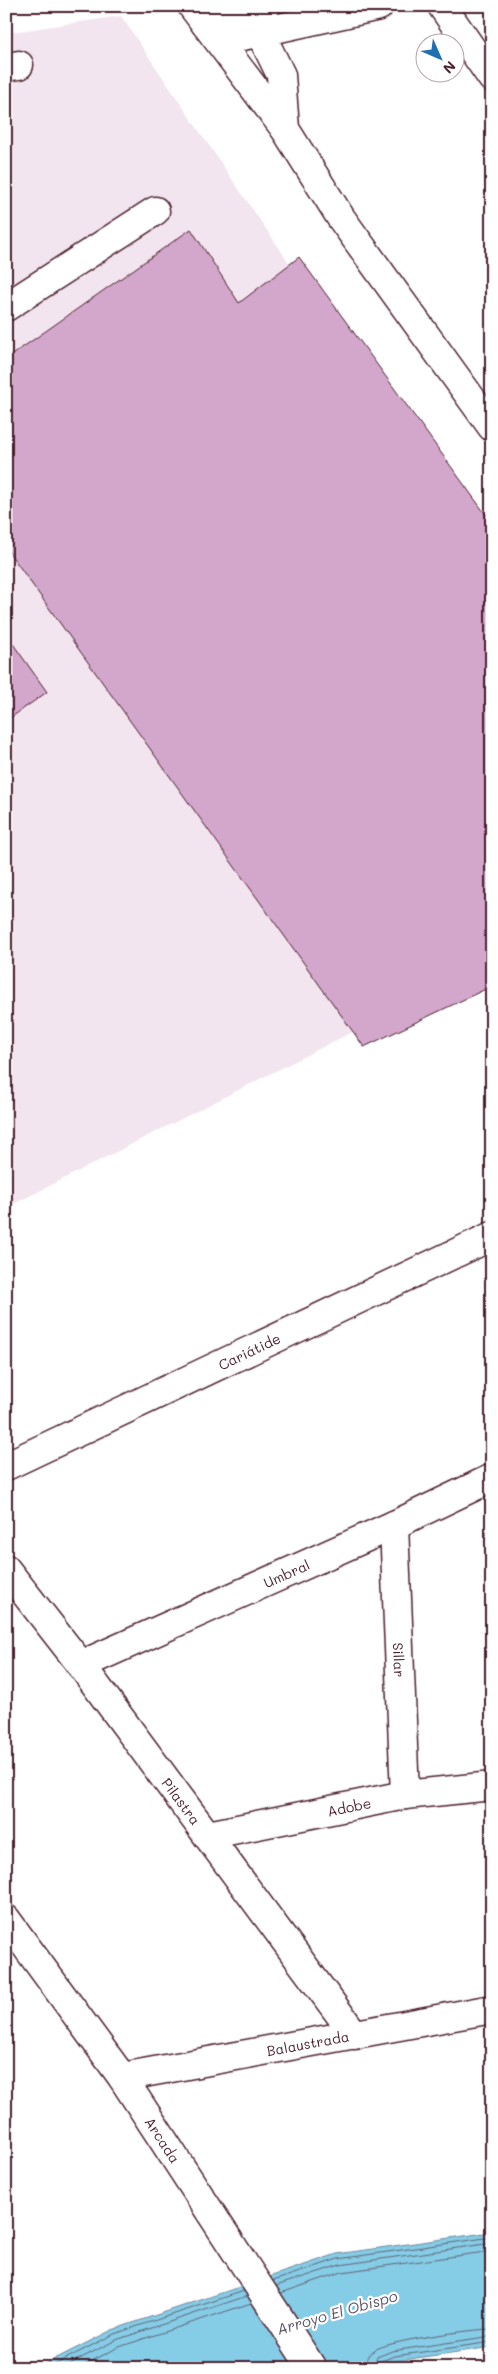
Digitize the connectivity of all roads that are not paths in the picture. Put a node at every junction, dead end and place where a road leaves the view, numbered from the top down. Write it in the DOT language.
graph roads {
  1 [pos="379,6"];
  2 [pos="442,6"];
  3 [pos="255,14"];
  4 [pos="206,24"];
  5 [pos="492,78"];
  6 [pos="285,129"];
  7 [pos="155,211"];
  8 [pos="6,307"];
  9 [pos="492,427"];
  10 [pos="492,1236"];
  11 [pos="6,1466"];
  12 [pos="492,1478"];
  13 [pos="394,1525"];
  14 [pos="6,1569"];
  15 [pos="81,1665"];
  16 [pos="492,1786"];
  17 [pos="405,1795"];
  18 [pos="208,1835"];
  19 [pos="6,1919"];
  20 [pos="492,2010"];
  21 [pos="355,2035"];
  22 [pos="122,2077"];
  23 [pos="312,2368"];
  1 -- 3 [label="street"];
  2 -- 5 [label="street"];
  3 -- 4 [label="street"];
  3 -- 6 [label="street"];
  4 -- 6 [label="street"];
  6 -- 9 [label="street"];
  7 -- 8 [label="street"];
  10 -- 11 [label="street, Cariátide"];
  12 -- 13 [label="street, Umbral"];
  13 -- 15 [label="street, Umbral"];
  13 -- 17 [label="street, Sillar"];
  14 -- 15 [label="street, Pilastra"];
  15 -- 18 [label="street, Pilastra"];
  16 -- 17 [label="street, Adobe"];
  17 -- 18 [label="street, Adobe"];
  18 -- 21 [label="street, Pilastra"];
  19 -- 22 [label="street, Arcada"];
  20 -- 21 [label="street, Balaustrada"];
  21 -- 22 [label="street, Balaustrada"];
  22 -- 23 [label="street, Arcada"];
}
